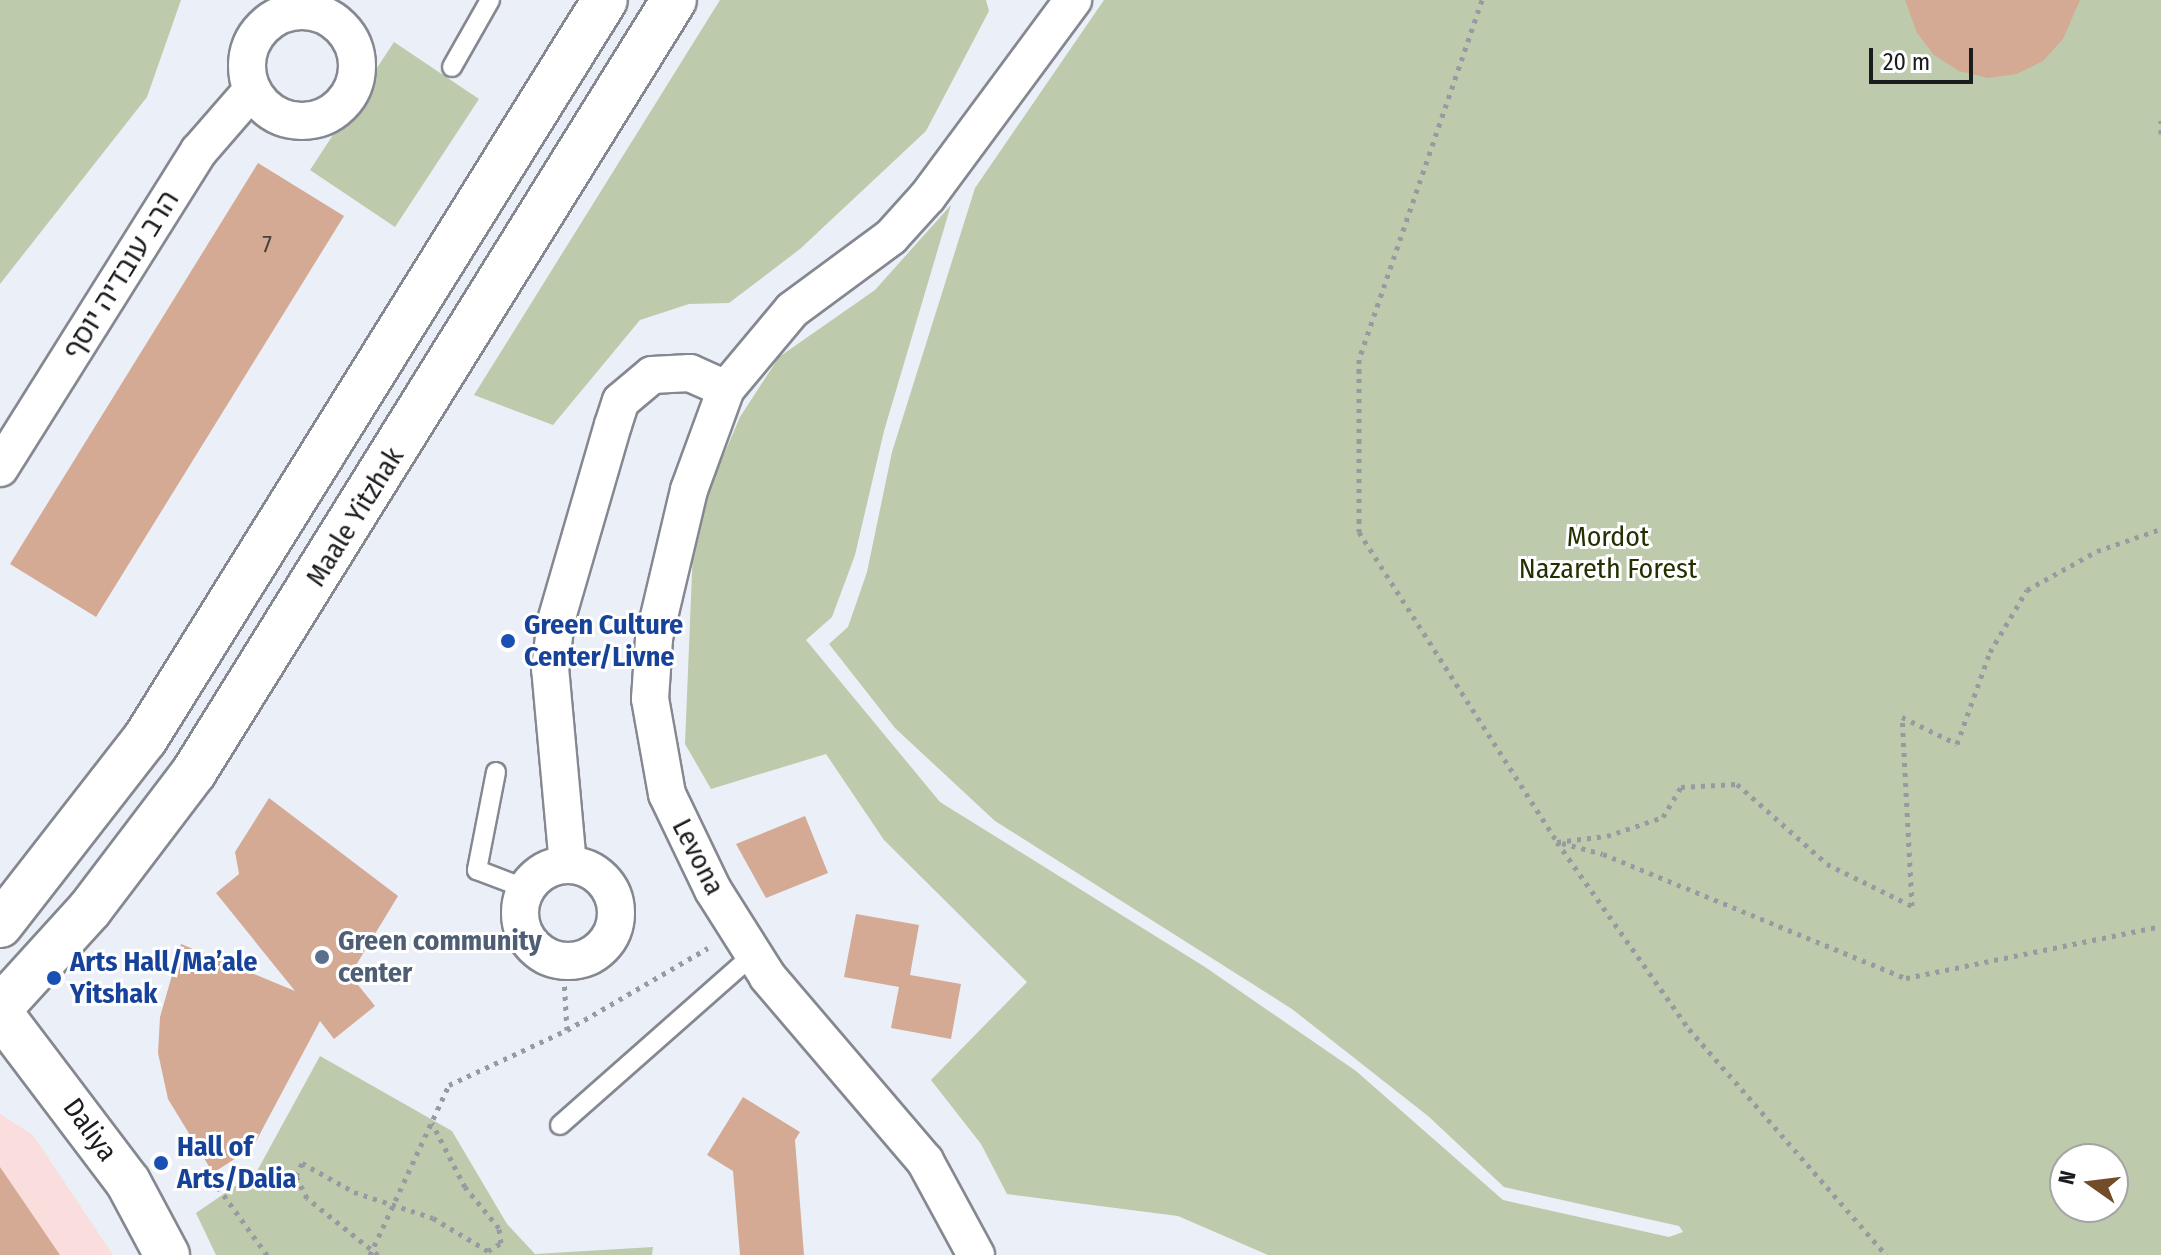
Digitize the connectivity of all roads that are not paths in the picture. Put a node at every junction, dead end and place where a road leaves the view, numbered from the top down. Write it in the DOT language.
graph roads {
  1 [pos="490,0"];
  2 [pos="605,0"];
  3 [pos="674,0"];
  4 [pos="1073,0"];
  5 [pos="320,7"];
  6 [pos="262,15"];
  7 [pos="452,67"];
  8 [pos="252,90"];
  9 [pos="726,389"];
  10 [pos="0,468"];
  11 [pos="496,772"];
  12 [pos="568,865"];
  13 [pos="527,889"];
  14 [pos="0,925"];
  15 [pos="745,943"];
  16 [pos="0,1011"];
  17 [pos="560,1125"];
  18 [pos="167,1255"];
  19 [pos="976,1255"];
  1 -- 7 [label="lane"];
  2 -- 14 [label="street, Maale Yitzhak"];
  3 -- 16 [label="street, Maale Yitzhak"];
  4 -- 9 [label="street, Levona"];
  5 -- 6 [label="street"];
  5 -- 8 [label="street"];
  6 -- 8 [label="street"];
  8 -- 10 [label="street, הרב עובדיה יוסף"];
  9 -- 12 [label="street"];
  9 -- 15 [label="street, Levona"];
  11 -- 13 [label="lane"];
  12 -- 13 [label="street"];
  12 -- 13 [label="street"];
  15 -- 17 [label="lane"];
  15 -- 19 [label="street, Levona"];
  16 -- 18 [label="street, Daliya"];
}
